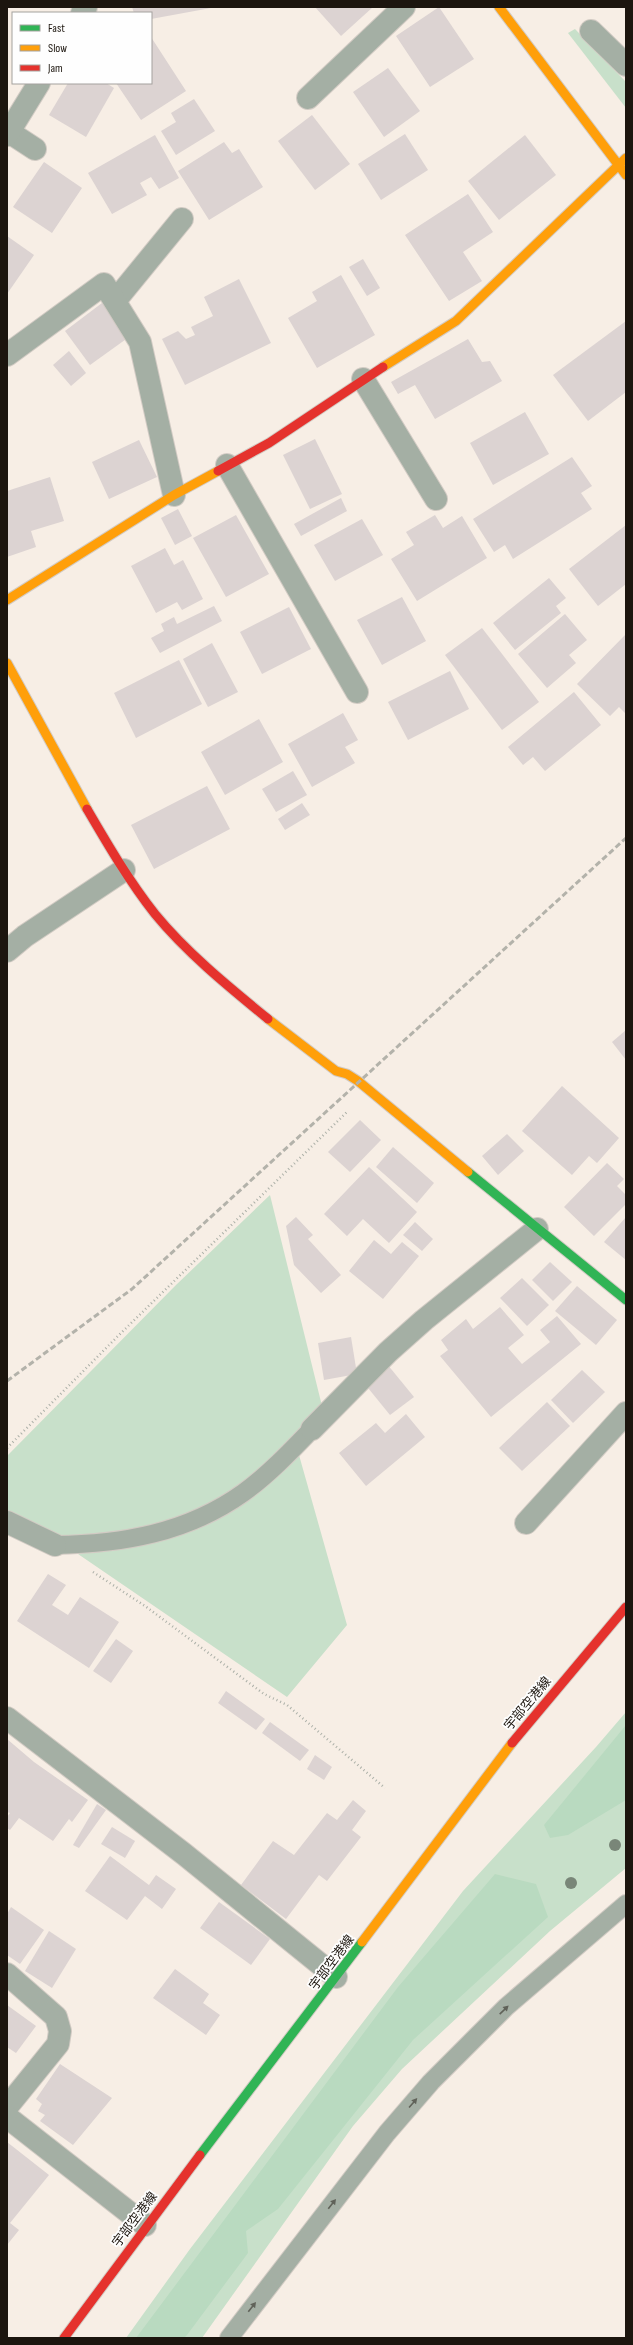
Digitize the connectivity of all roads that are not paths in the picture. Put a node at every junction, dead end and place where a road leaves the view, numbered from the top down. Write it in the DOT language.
graph roads {
  1 [pos="404,7"];
  2 [pos="499,7"];
  3 [pos="591,31"];
  4 [pos="626,65"];
  5 [pos="38,84"];
  6 [pos="308,98"];
  7 [pos="8,134"];
  8 [pos="35,149"];
  9 [pos="626,158"];
  10 [pos="618,164"];
  11 [pos="626,175"];
  12 [pos="182,219"];
  13 [pos="114,301"];
  14 [pos="7,355"];
  15 [pos="363,379"];
  16 [pos="227,465"];
  17 [pos="174,495"];
  18 [pos="436,499"];
  19 [pos="7,600"];
  20 [pos="7,663"];
  21 [pos="356,692"];
  22 [pos="124,870"];
  23 [pos="7,951"];
  24 [pos="537,1229"];
  25 [pos="626,1300"];
  26 [pos="626,1413"];
  27 [pos="312,1429"];
  28 [pos="7,1522"];
  29 [pos="526,1522"];
  30 [pos="55,1545"];
  31 [pos="626,1607"];
  32 [pos="7,1718"];
  33 [pos="626,1904"];
  34 [pos="7,1974"];
  35 [pos="336,1977"];
  36 [pos="7,2107"];
  37 [pos="7,2117"];
  38 [pos="146,2225"];
  39 [pos="64,2338"];
  40 [pos="229,2338"];
  1 -- 6 [label="street"];
  2 -- 10 [label="street"];
  3 -- 4 [label="street"];
  5 -- 7 [label="street"];
  7 -- 8 [label="street"];
  9 -- 10 [label="street"];
  10 -- 11 [label="street"];
  10 -- 15 [label="street"];
  12 -- 13 [label="street"];
  13 -- 14 [label="street"];
  13 -- 17 [label="street"];
  15 -- 16 [label="street"];
  15 -- 18 [label="street"];
  16 -- 17 [label="street"];
  16 -- 21 [label="street"];
  17 -- 19 [label="street"];
  20 -- 22 [label="street"];
  22 -- 23 [label="street"];
  22 -- 24 [label="street"];
  24 -- 25 [label="street"];
  24 -- 27 [label="street"];
  26 -- 29 [label="street"];
  27 -- 30 [label="lane"];
  28 -- 30 [label="street"];
  31 -- 35 [label="street, 宇部空港線"];
  32 -- 35 [label="street"];
  40 -- 33 [label="lane, one-way"];
  34 -- 36 [label="street"];
  35 -- 38 [label="street, 宇部空港線"];
  37 -- 38 [label="street"];
  38 -- 39 [label="street, 宇部空港線"];
}
